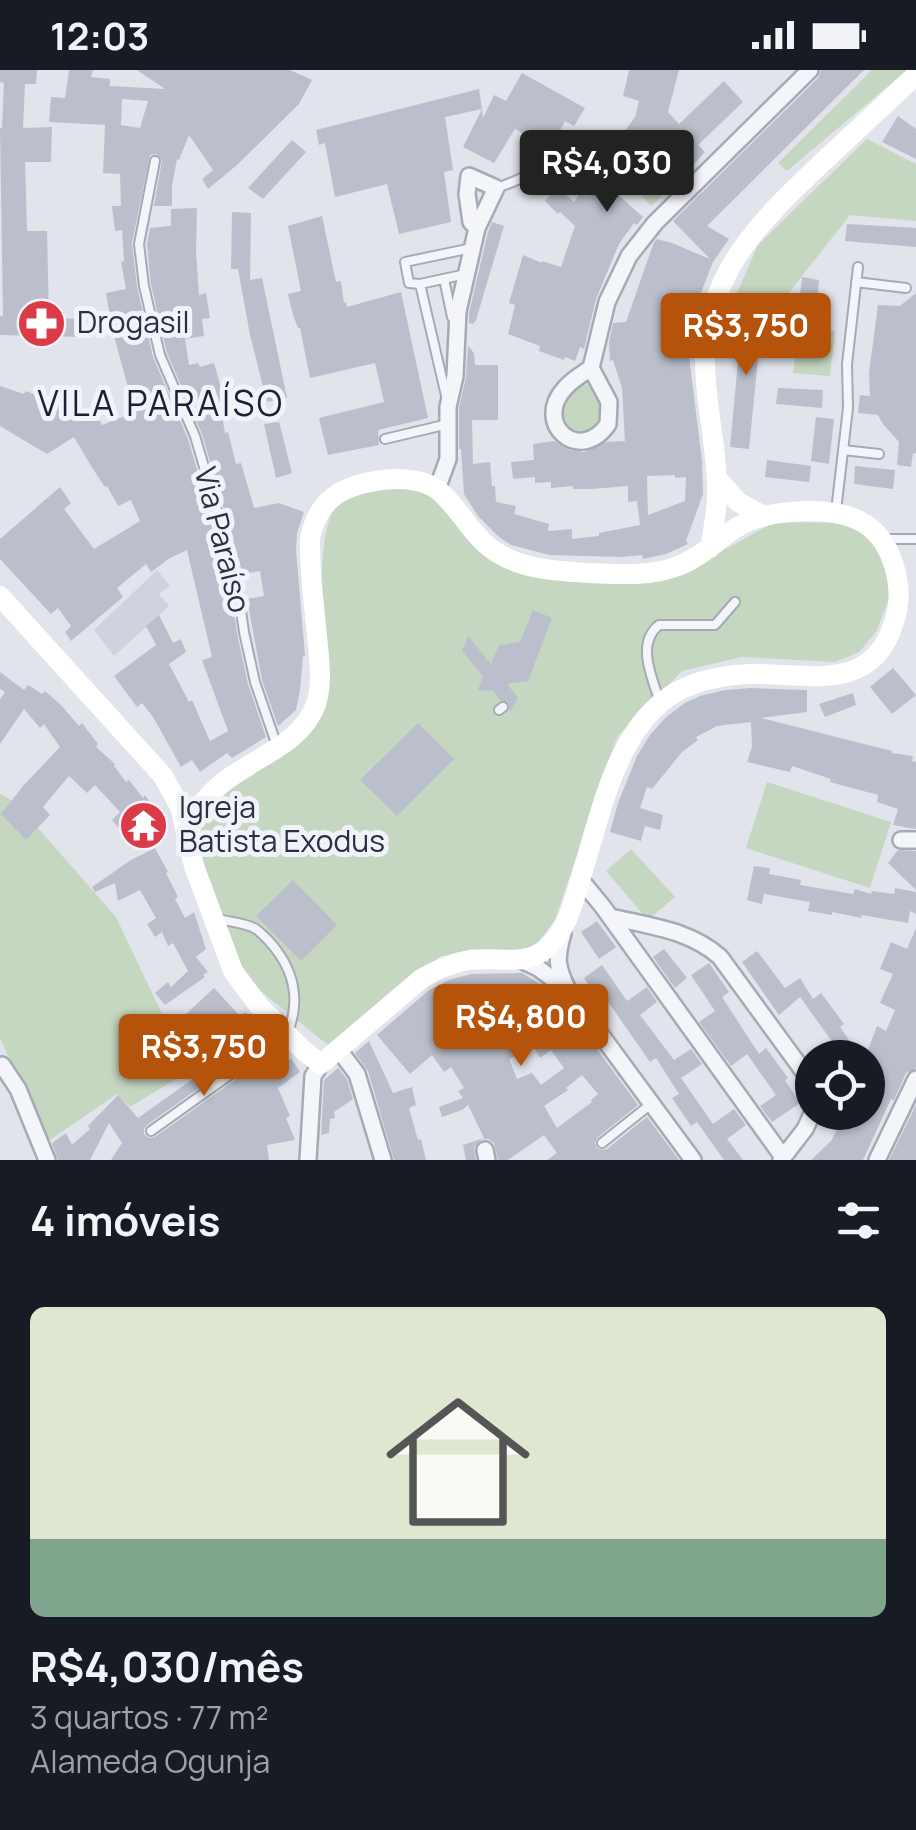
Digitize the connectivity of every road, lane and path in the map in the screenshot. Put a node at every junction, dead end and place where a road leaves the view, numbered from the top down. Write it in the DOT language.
graph roads {
  1 [pos="810,70"];
  2 [pos="916,74"];
  3 [pos="570,143"];
  4 [pos="155,161"];
  5 [pos="496,188"];
  6 [pos="477,228"];
  7 [pos="472,248"];
  8 [pos="858,267"];
  9 [pos="466,274"];
  10 [pos="444,278"];
  11 [pos="856,282"];
  12 [pos="420,284"];
  13 [pos="906,288"];
  14 [pos="456,331"];
  15 [pos="591,368"];
  16 [pos="448,415"];
  17 [pos="386,438"];
  18 [pos="843,450"];
  19 [pos="880,454"];
  20 [pos="716,478"];
  21 [pos="438,489"];
  22 [pos="836,512"];
  23 [pos="764,516"];
  24 [pos="881,539"];
  25 [pos="916,539"];
  26 [pos="710,548"];
  27 [pos="0,596"];
  28 [pos="735,602"];
  29 [pos="660,704"];
  30 [pos="277,746"];
  31 [pos="163,776"];
  32 [pos="220,784"];
  33 [pos="188,838"];
  34 [pos="580,879"];
  35 [pos="610,917"];
  36 [pos="212,918"];
  37 [pos="564,929"];
  38 [pos="522,961"];
  39 [pos="568,990"];
  40 [pos="286,1034"];
  41 [pos="339,1050"];
  42 [pos="795,1061"];
  43 [pos="321,1064"];
  44 [pos="2,1065"];
  45 [pos="916,1079"];
  46 [pos="652,1104"];
  47 [pos="804,1130"];
  48 [pos="151,1131"];
  49 [pos="602,1143"];
  50 [pos="782,1158"];
  51 [pos="48,1160"];
  52 [pos="308,1160"];
  53 [pos="383,1160"];
  54 [pos="692,1160"];
  55 [pos="876,1160"];
  1 -- 15 [label="street"];
  2 -- 20 [label="street"];
  3 -- 5 [label="lane"];
  4 -- 30 [label="lane, Via Paraíso"];
  5 -- 6 [label="street"];
  5 -- 6 [label="street"];
  6 -- 7 [label="street"];
  7 -- 9 [label="street"];
  7 -- 12 [label="lane"];
  8 -- 11 [label="lane"];
  9 -- 10 [label="lane"];
  9 -- 14 [label="street"];
  10 -- 12 [label="lane"];
  10 -- 14 [label="lane"];
  11 -- 13 [label="lane"];
  11 -- 18 [label="lane"];
  12 -- 16 [label="lane"];
  14 -- 16 [label="street"];
  15 -- 15 [label="street"];
  16 -- 17 [label="lane"];
  16 -- 21 [label="street"];
  18 -- 19 [label="lane"];
  18 -- 22 [label="lane"];
  20 -- 23 [label="street"];
  20 -- 26 [label="street"];
  21 -- 26 [label="street"];
  21 -- 30 [label="street"];
  22 -- 23 [label="street"];
  22 -- 24 [label="street"];
  23 -- 26 [label="street"];
  24 -- 25 [label="lane"];
  24 -- 29 [label="street"];
  27 -- 31 [label="street"];
  28 -- 29 [label="lane"];
  29 -- 34 [label="street"];
  30 -- 32 [label="street"];
  31 -- 32 [label="street"];
  31 -- 33 [label="street"];
  32 -- 33 [label="street"];
  33 -- 36 [label="street"];
  34 -- 35 [label="street"];
  34 -- 37 [label="street"];
  35 -- 42 [label="street"];
  35 -- 50 [label="street"];
  36 -- 40 [label="street"];
  36 -- 40 [label="lane"];
  37 -- 38 [label="street"];
  37 -- 39 [label="street"];
  38 -- 39 [label="street"];
  38 -- 41 [label="street"];
  39 -- 46 [label="street"];
  40 -- 43 [label="street"];
  40 -- 48 [label="lane"];
  41 -- 43 [label="street"];
  41 -- 53 [label="street"];
  43 -- 52 [label="street"];
  44 -- 51 [label="street"];
  45 -- 55 [label="street"];
  46 -- 49 [label="lane"];
  46 -- 54 [label="street"];
  47 -- 50 [label="street"];
}
